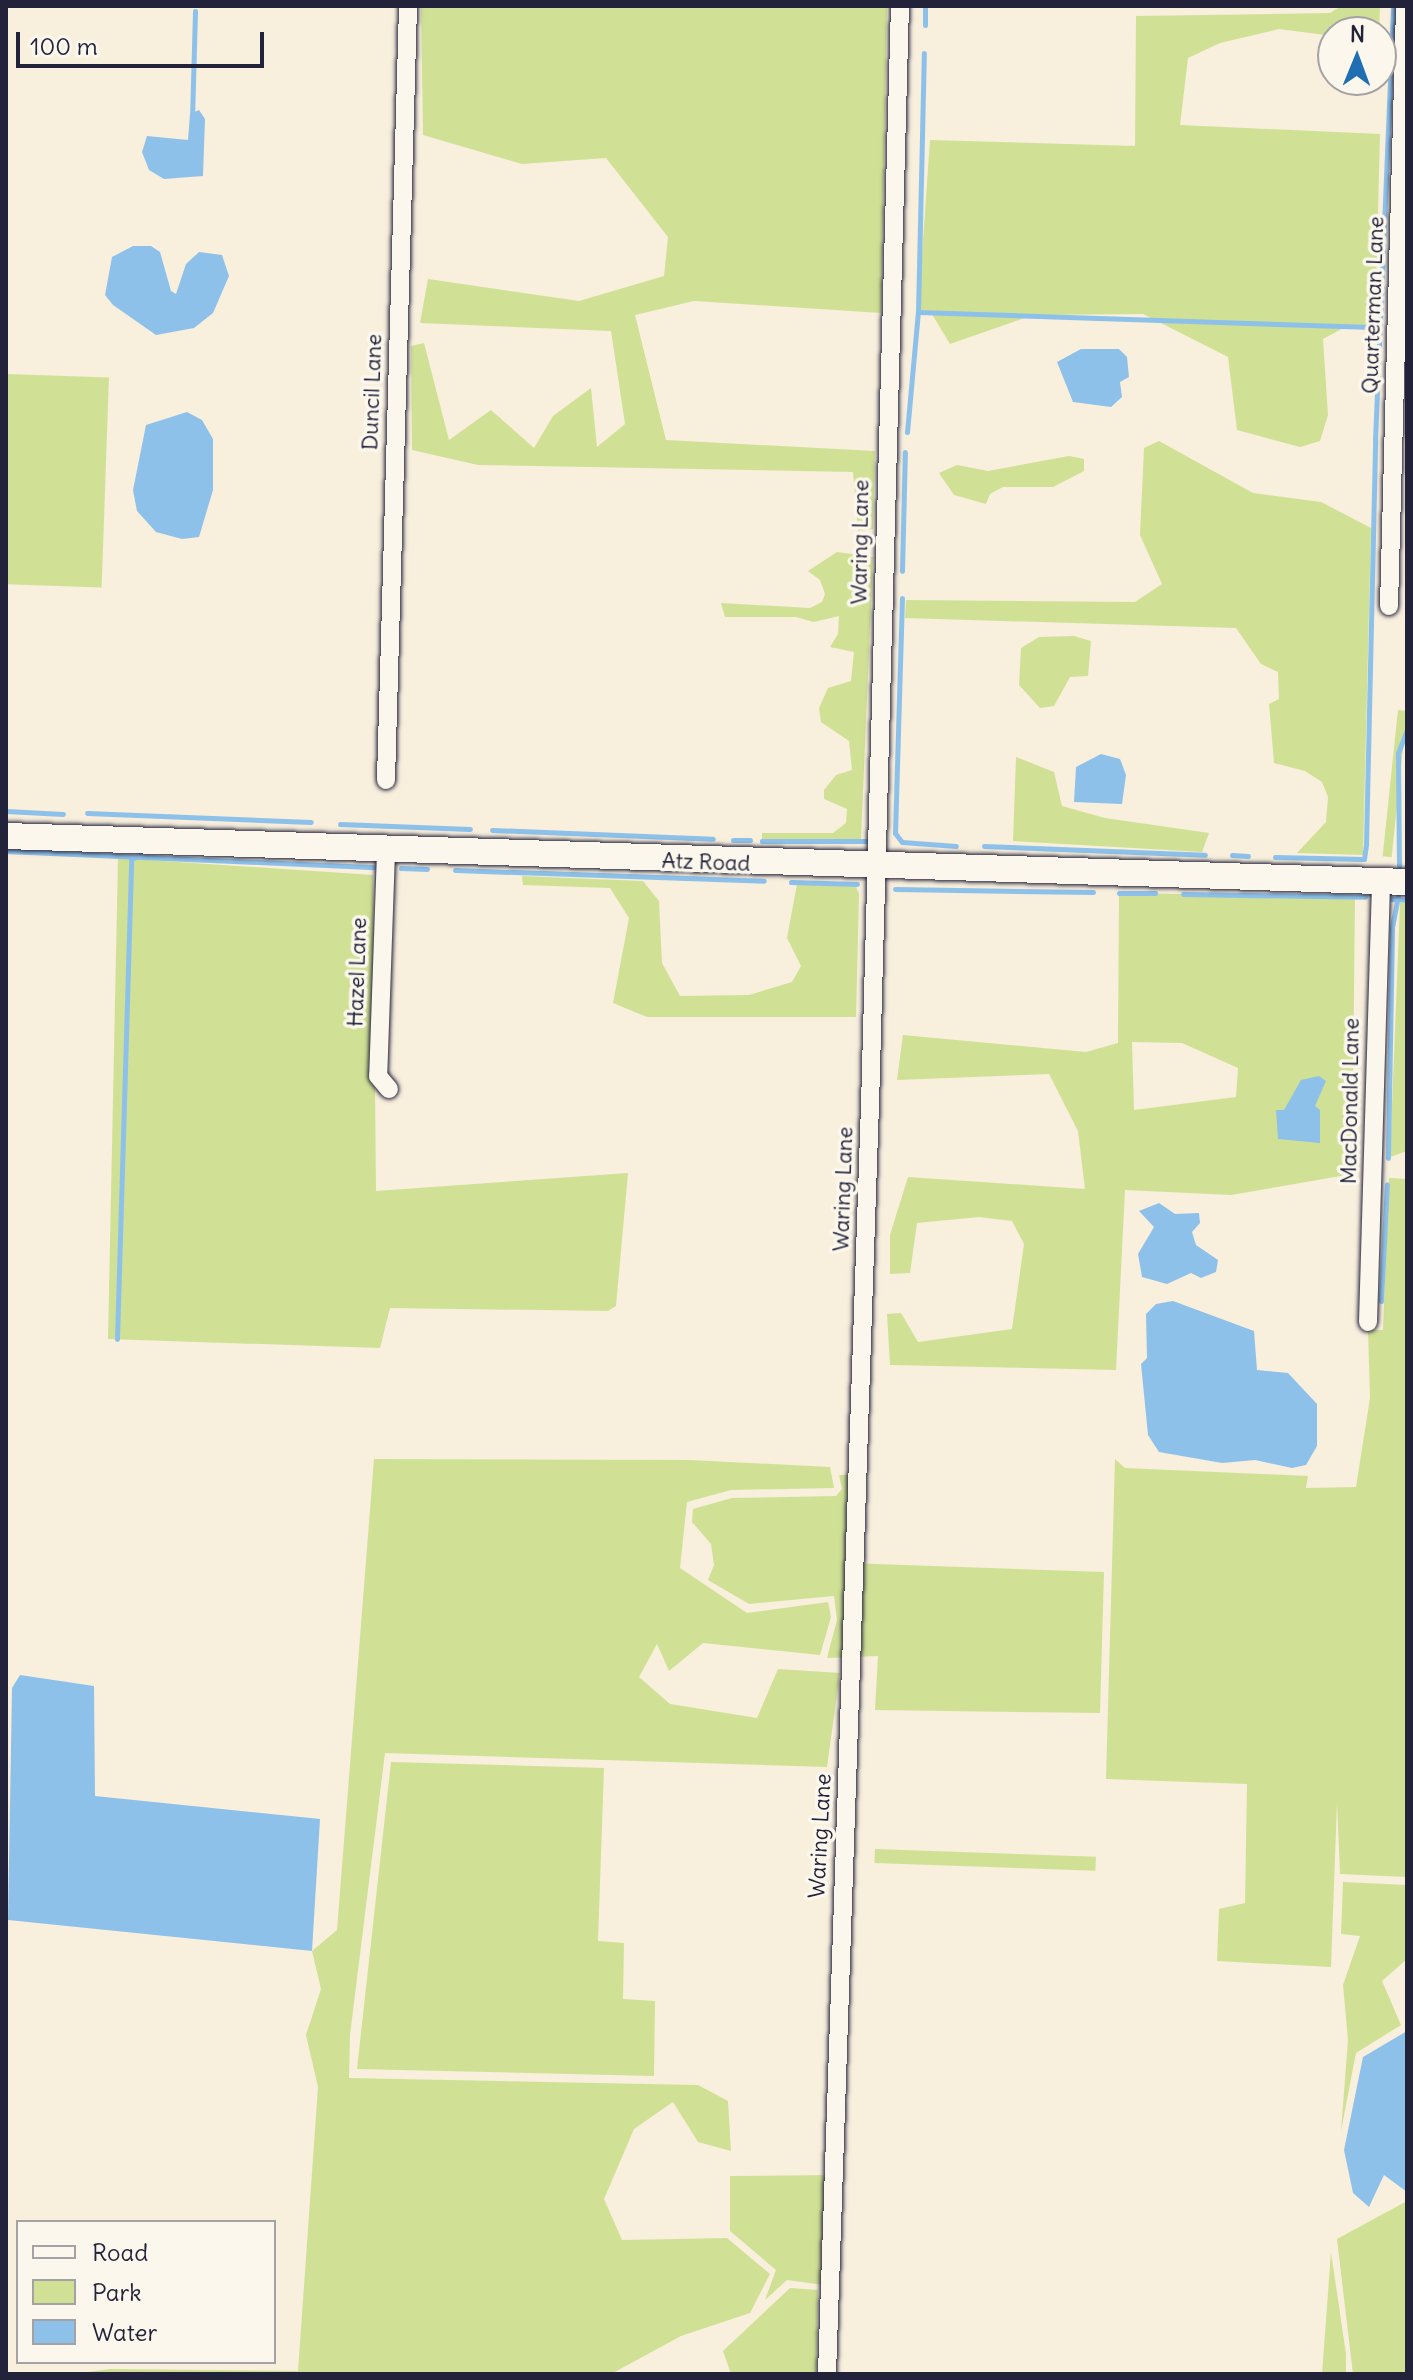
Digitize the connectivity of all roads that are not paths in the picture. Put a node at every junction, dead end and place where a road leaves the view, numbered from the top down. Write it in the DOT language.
graph roads {
  1 [pos="408,6"];
  2 [pos="900,6"];
  3 [pos="1405,6"];
  4 [pos="1389,606"];
  5 [pos="386,780"];
  6 [pos="6,836"];
  7 [pos="386,852"];
  8 [pos="876,868"];
  9 [pos="1394,882"];
  10 [pos="389,1089"];
  11 [pos="1368,1322"];
  12 [pos="827,2374"];
  1 -- 5 [label="street, Duncil Lane"];
  2 -- 8 [label="street, Waring Lane"];
  3 -- 4 [label="street, Quarterman Lane"];
  6 -- 7 [label="street, Atz Road"];
  7 -- 8 [label="street, Atz Road"];
  7 -- 10 [label="street, Hazel Lane"];
  8 -- 9 [label="street, Atz Road"];
  8 -- 12 [label="street, Waring Lane"];
  9 -- 11 [label="street, MacDonald Lane"];
}
